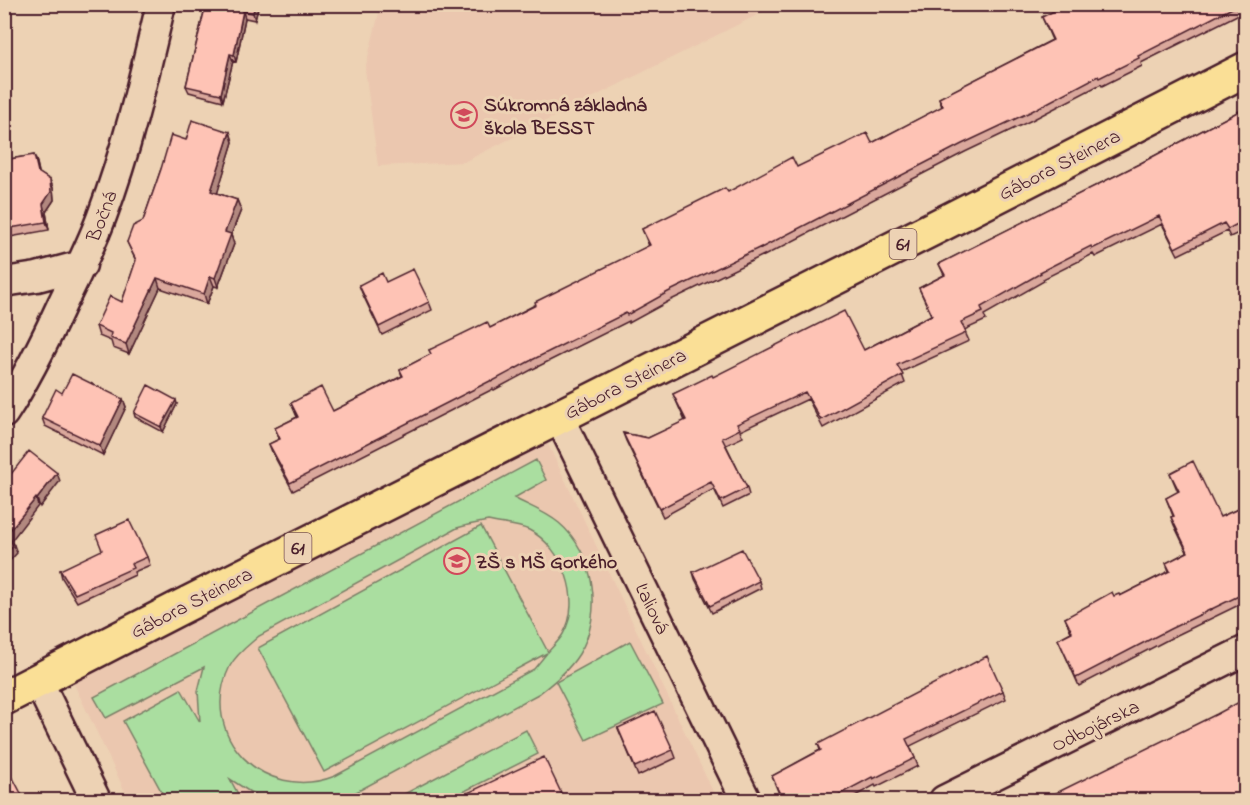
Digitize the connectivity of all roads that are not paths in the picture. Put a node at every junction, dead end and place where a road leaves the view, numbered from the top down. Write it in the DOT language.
graph roads {
  1 [pos="161,4"];
  2 [pos="1245,69"];
  3 [pos="82,266"];
  4 [pos="4,282"];
  5 [pos="4,413"];
  6 [pos="560,417"];
  7 [pos="1245,650"];
  8 [pos="38,681"];
  9 [pos="4,698"];
  10 [pos="96,801"];
  11 [pos="746,801"];
  12 [pos="944,801"];
  1 -- 3 [label="street, Bočná"];
  2 -- 6 [label="main road, Gábora Steinera / 61"];
  3 -- 4 [label="street"];
  3 -- 5 [label="street, Bočná"];
  6 -- 8 [label="main road, Gábora Steinera / 61"];
  6 -- 11 [label="street, Ľaliová"];
  7 -- 12 [label="street, Odbojárska"];
  8 -- 9 [label="main road, Gábora Steinera / 61"];
  8 -- 10 [label="street"];
}
